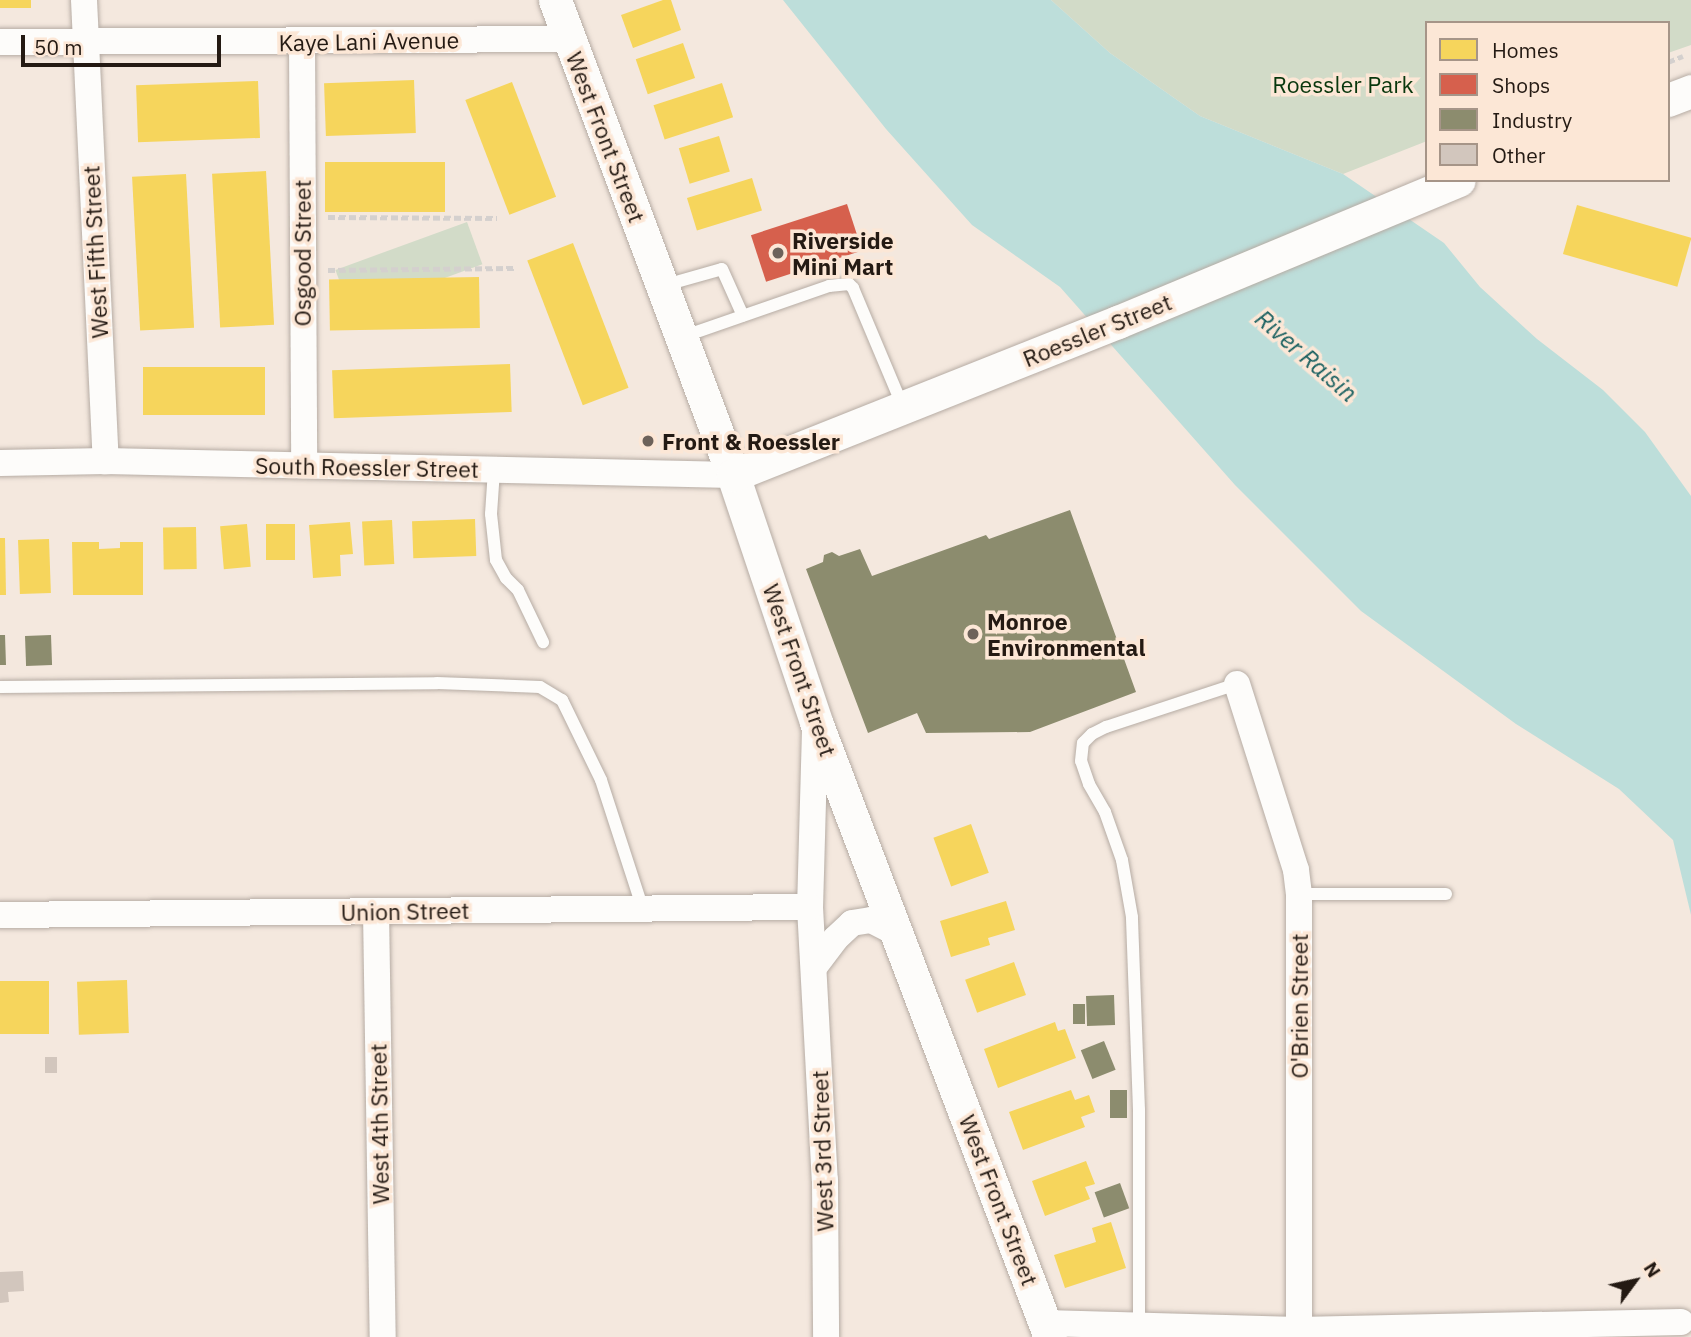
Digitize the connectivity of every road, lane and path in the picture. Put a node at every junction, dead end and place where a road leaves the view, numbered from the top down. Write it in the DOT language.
graph roads {
  1 [pos="84,0"];
  2 [pos="555,0"];
  3 [pos="569,38"];
  4 [pos="302,41"];
  5 [pos="0,42"];
  6 [pos="85,44"];
  7 [pos="1683,56"];
  8 [pos="1670,61"];
  9 [pos="1691,91"];
  10 [pos="1670,99"];
  11 [pos="1454,182"];
  12 [pos="302,217"];
  13 [pos="497,218"];
  14 [pos="515,268"];
  15 [pos="303,271"];
  16 [pos="662,286"];
  17 [pos="743,316"];
  18 [pos="682,337"];
  19 [pos="903,408"];
  20 [pos="106,461"];
  21 [pos="0,463"];
  22 [pos="304,465"];
  23 [pos="494,470"];
  24 [pos="733,475"];
  25 [pos="543,642"];
  26 [pos="1237,684"];
  27 [pos="0,687"];
  28 [pos="816,722"];
  29 [pos="1299,894"];
  30 [pos="1446,894"];
  31 [pos="810,907"];
  32 [pos="643,909"];
  33 [pos="376,911"];
  34 [pos="0,915"];
  35 [pos="897,933"];
  36 [pos="816,966"];
  37 [pos="1681,1322"];
  38 [pos="1139,1326"];
  39 [pos="1047,1330"];
  40 [pos="1298,1333"];
  41 [pos="383,1337"];
  42 [pos="826,1337"];
  1 -- 6 [label="street, West Fifth Street"];
  2 -- 3 [label="street, West Front Street"];
  3 -- 4 [label="street, Kaye Lani Avenue"];
  3 -- 16 [label="street, West Front Street"];
  4 -- 6 [label="street, Kaye Lani Avenue"];
  4 -- 12 [label="street, Osgood Street"];
  5 -- 6 [label="street, Kaye Lani Avenue"];
  6 -- 20 [label="street, West Fifth Street"];
  7 -- 8 [label="path"];
  9 -- 10 [label="street"];
  11 -- 19 [label="street, Roessler Street"];
  12 -- 13 [label="path"];
  12 -- 15 [label="street, Osgood Street"];
  14 -- 15 [label="path"];
  15 -- 22 [label="street, Osgood Street"];
  16 -- 17 [label="lane"];
  16 -- 18 [label="street, West Front Street"];
  17 -- 18 [label="lane"];
  17 -- 19 [label="lane"];
  18 -- 24 [label="street, West Front Street"];
  19 -- 24 [label="street, Roessler Street"];
  20 -- 21 [label="street, South Roessler Street"];
  20 -- 22 [label="street, South Roessler Street"];
  22 -- 23 [label="street, South Roessler Street"];
  23 -- 24 [label="street, South Roessler Street"];
  23 -- 25 [label="lane"];
  24 -- 28 [label="street, West Front Street"];
  26 -- 29 [label="street, O'Brien Street"];
  26 -- 38 [label="lane"];
  27 -- 32 [label="lane"];
  28 -- 31 [label="street, West 3rd Street"];
  28 -- 35 [label="street, West Front Street"];
  29 -- 30 [label="lane"];
  29 -- 40 [label="street, O'Brien Street"];
  31 -- 32 [label="street, Union Street"];
  31 -- 36 [label="street, West 3rd Street"];
  32 -- 33 [label="street, Union Street"];
  33 -- 34 [label="street, Union Street"];
  33 -- 41 [label="street, West 4th Street"];
  35 -- 36 [label="street"];
  35 -- 39 [label="street, West Front Street"];
  36 -- 42 [label="street, West 3rd Street"];
  37 -- 40 [label="street"];
  38 -- 39 [label="street"];
  38 -- 40 [label="street"];
}
